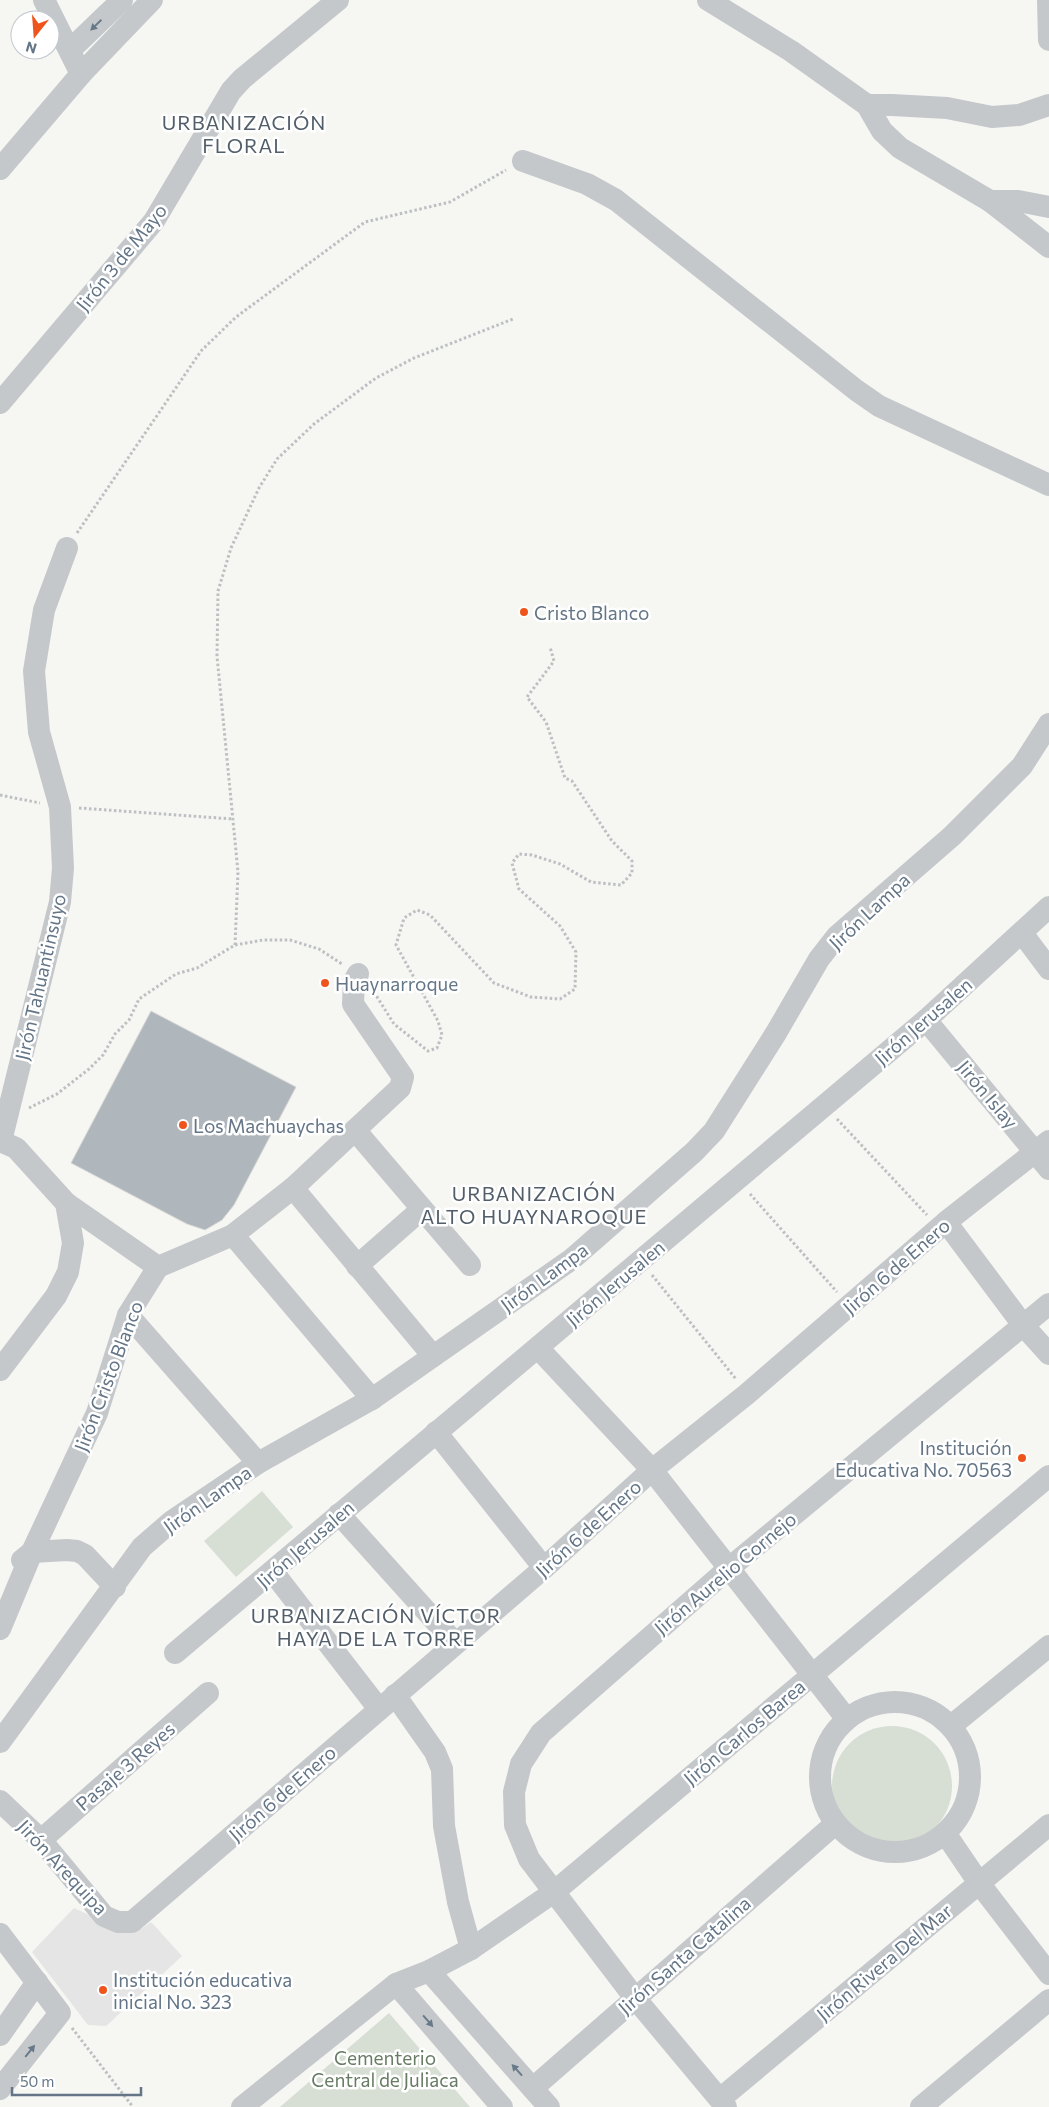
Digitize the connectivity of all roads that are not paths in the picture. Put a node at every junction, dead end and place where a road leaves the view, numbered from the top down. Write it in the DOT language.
graph roads {
  1 [pos="44,0"];
  2 [pos="122,0"];
  3 [pos="152,0"];
  4 [pos="338,0"];
  5 [pos="708,0"];
  6 [pos="1048,0"];
  7 [pos="1049,40"];
  8 [pos="70,50"];
  9 [pos="81,74"];
  10 [pos="867,105"];
  11 [pos="1049,105"];
  12 [pos="523,161"];
  13 [pos="0,169"];
  14 [pos="990,201"];
  15 [pos="1049,207"];
  16 [pos="1049,247"];
  17 [pos="0,403"];
  18 [pos="1049,485"];
  19 [pos="67,548"];
  20 [pos="1049,724"];
  21 [pos="1049,907"];
  22 [pos="1022,933"];
  23 [pos="1049,969"];
  24 [pos="358,974"];
  25 [pos="926,1020"];
  26 [pos="355,1130"];
  27 [pos="1,1141"];
  28 [pos="1045,1154"];
  29 [pos="293,1188"];
  30 [pos="66,1203"];
  31 [pos="422,1209"];
  32 [pos="943,1225"];
  33 [pos="233,1235"];
  34 [pos="470,1265"];
  35 [pos="357,1266"];
  36 [pos="158,1267"];
  37 [pos="1049,1304"];
  38 [pos="128,1315"];
  39 [pos="1036,1335"];
  40 [pos="538,1348"];
  41 [pos="1049,1354"];
  42 [pos="433,1356"];
  43 [pos="0,1370"];
  44 [pos="372,1399"];
  45 [pos="436,1432"];
  46 [pos="258,1464"];
  47 [pos="652,1470"];
  48 [pos="1049,1476"];
  49 [pos="340,1514"];
  50 [pos="32,1552"];
  51 [pos="544,1568"];
  52 [pos="728,1569"];
  53 [pos="273,1572"];
  54 [pos="115,1586"];
  55 [pos="0,1591"];
  56 [pos="0,1629"];
  57 [pos="455,1643"];
  58 [pos="1049,1646"];
  59 [pos="175,1653"];
  60 [pos="812,1675"];
  61 [pos="208,1693"];
  62 [pos="387,1702"];
  63 [pos="846,1718"];
  64 [pos="951,1726"];
  65 [pos="0,1742"];
  66 [pos="0,1801"];
  67 [pos="835,1824"];
  68 [pos="1049,1825"];
  69 [pos="946,1833"];
  70 [pos="41,1840"];
  71 [pos="979,1883"];
  72 [pos="554,1892"];
  73 [pos="132,1922"];
  74 [pos="0,1934"];
  75 [pos="471,1949"];
  76 [pos="428,1971"];
  77 [pos="1049,1974"];
  78 [pos="37,1982"];
  79 [pos="396,1984"];
  80 [pos="634,1998"];
  81 [pos="1049,2000"];
  82 [pos="0,2035"];
  83 [pos="533,2088"];
  84 [pos="0,2089"];
  85 [pos="723,2103"];
  86 [pos="242,2107"];
  87 [pos="502,2107"];
  88 [pos="549,2107"];
  89 [pos="921,2107"];
  1 -- 8 [label="street"];
  2 -- 8 [label="street, one-way"];
  3 -- 9 [label="street"];
  4 -- 17 [label="street, Jirón 3 de Mayo"];
  5 -- 10 [label="street"];
  6 -- 7 [label="street"];
  8 -- 9 [label="street"];
  9 -- 13 [label="street"];
  10 -- 11 [label="street"];
  10 -- 14 [label="street"];
  12 -- 18 [label="street"];
  14 -- 15 [label="street"];
  14 -- 16 [label="street"];
  19 -- 27 [label="street, Jirón Tahuantinsuyo"];
  20 -- 42 [label="street, Jirón Lampa"];
  21 -- 22 [label="street, Jirón Jerusalen"];
  22 -- 23 [label="street"];
  22 -- 25 [label="street, Jirón Jerusalen"];
  24 -- 26 [label="street"];
  25 -- 28 [label="street, Jirón Islay"];
  25 -- 40 [label="street, Jirón Jerusalen"];
  26 -- 29 [label="street"];
  26 -- 31 [label="street"];
  27 -- 30 [label="street"];
  28 -- 32 [label="street, Jirón 6 de Enero"];
  29 -- 33 [label="street"];
  29 -- 35 [label="street"];
  30 -- 36 [label="street"];
  30 -- 43 [label="street"];
  31 -- 34 [label="street"];
  31 -- 35 [label="street"];
  32 -- 39 [label="street"];
  32 -- 47 [label="street, Jirón 6 de Enero"];
  33 -- 36 [label="street"];
  33 -- 44 [label="street"];
  35 -- 42 [label="street"];
  36 -- 38 [label="street, Jirón Cristo Blanco"];
  37 -- 39 [label="street, Jirón Aurelio Cornejo"];
  38 -- 46 [label="street"];
  38 -- 50 [label="street, Jirón Cristo Blanco"];
  39 -- 41 [label="street"];
  39 -- 52 [label="street, Jirón Aurelio Cornejo"];
  40 -- 45 [label="street, Jirón Jerusalen"];
  40 -- 47 [label="street"];
  42 -- 44 [label="street, Jirón Lampa"];
  44 -- 46 [label="street, Jirón Lampa"];
  45 -- 49 [label="street, Jirón Jerusalen"];
  45 -- 51 [label="street"];
  46 -- 54 [label="street, Jirón Lampa"];
  47 -- 51 [label="street, Jirón 6 de Enero"];
  47 -- 52 [label="street"];
  48 -- 60 [label="street, Jirón Carlos Barea"];
  49 -- 53 [label="street, Jirón Jerusalen"];
  49 -- 57 [label="street"];
  50 -- 54 [label="street"];
  50 -- 55 [label="street"];
  50 -- 56 [label="street, Jirón Cristo Blanco"];
  51 -- 57 [label="street, Jirón 6 de Enero"];
  52 -- 60 [label="street"];
  52 -- 72 [label="street, Jirón Aurelio Cornejo"];
  53 -- 59 [label="street, Jirón Jerusalen"];
  53 -- 62 [label="street"];
  54 -- 65 [label="street, Jirón Lampa"];
  57 -- 62 [label="street, Jirón 6 de Enero"];
  58 -- 64 [label="street"];
  60 -- 63 [label="street"];
  60 -- 72 [label="street, Jirón Carlos Barea"];
  61 -- 70 [label="street, Pasaje 3 Reyes"];
  62 -- 73 [label="street, Jirón 6 de Enero"];
  62 -- 75 [label="street"];
  63 -- 64 [label="street"];
  63 -- 67 [label="street"];
  64 -- 69 [label="street"];
  66 -- 70 [label="street, Jirón Arequipa"];
  67 -- 69 [label="street"];
  67 -- 80 [label="street, Jirón Santa Catalina"];
  68 -- 71 [label="street, Jirón Rivera Del Mar"];
  69 -- 71 [label="street"];
  70 -- 73 [label="street, Jirón Arequipa"];
  71 -- 77 [label="street"];
  71 -- 85 [label="street, Jirón Rivera Del Mar"];
  72 -- 75 [label="street, Jirón Carlos Barea"];
  72 -- 80 [label="street, Jirón Aurelio Cornejo"];
  74 -- 78 [label="street"];
  75 -- 76 [label="street, Jirón Carlos Barea"];
  76 -- 79 [label="street, Jirón Carlos Barea"];
  83 -- 76 [label="street, one-way"];
  78 -- 82 [label="street"];
  84 -- 78 [label="street, one-way"];
  79 -- 86 [label="street, Jirón Carlos Barea"];
  79 -- 87 [label="street, one-way"];
  80 -- 83 [label="street, Jirón Santa Catalina"];
  80 -- 85 [label="street, Jirón Aurelio Cornejo"];
  81 -- 89 [label="street"];
  83 -- 88 [label="street"];
}
